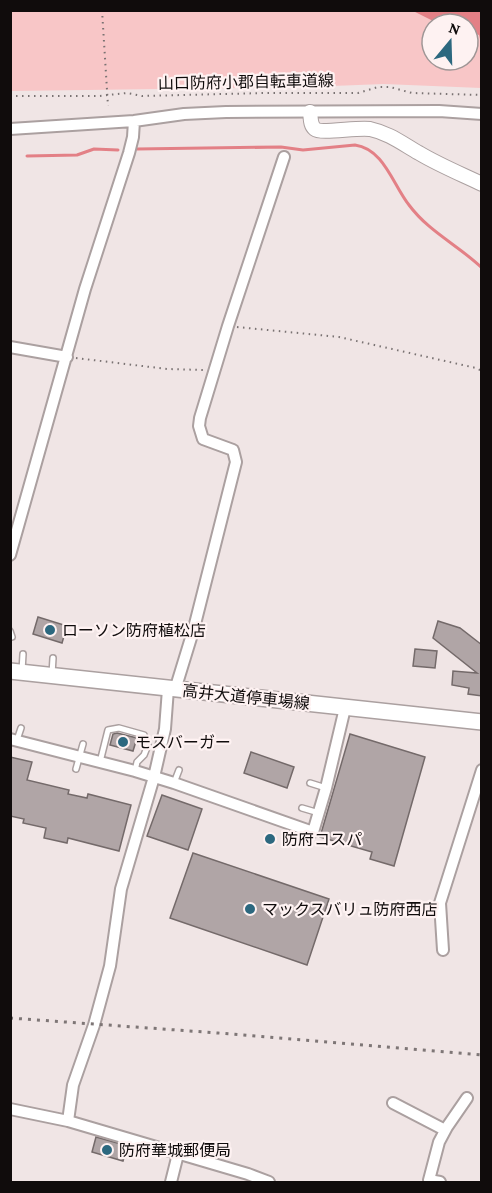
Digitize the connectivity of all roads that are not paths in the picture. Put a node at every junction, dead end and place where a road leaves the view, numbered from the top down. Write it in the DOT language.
graph roads {
  1 [pos="310,112"];
  2 [pos="482,114"];
  3 [pos="134,121"];
  4 [pos="10,129"];
  5 [pos="284,157"];
  6 [pos="482,184"];
  7 [pos="10,347"];
  8 [pos="67,357"];
  9 [pos="10,555"];
  10 [pos="23,654"];
  11 [pos="53,658"];
  12 [pos="16,672"];
  13 [pos="52,676"];
  14 [pos="172,689"];
  15 [pos="345,708"];
  16 [pos="482,722"];
  17 [pos="21,728"];
  18 [pos="14,740"];
  19 [pos="83,744"];
  20 [pos="80,757"];
  21 [pos="100,762"];
  22 [pos="76,769"];
  23 [pos="179,770"];
  24 [pos="482,770"];
  25 [pos="135,771"];
  26 [pos="154,777"];
  27 [pos="174,783"];
  28 [pos="310,783"];
  29 [pos="326,788"];
  30 [pos="302,808"];
  31 [pos="319,813"];
  32 [pos="443,950"];
  33 [pos="467,1098"];
  34 [pos="393,1103"];
  35 [pos="10,1109"];
  36 [pos="68,1121"];
  37 [pos="445,1130"];
  38 [pos="178,1154"];
  39 [pos="247,1178"];
  40 [pos="171,1182"];
  41 [pos="269,1182"];
  42 [pos="440,1182"];
  1 -- 2 [label="street"];
  1 -- 3 [label="street"];
  1 -- 6 [label="street"];
  3 -- 4 [label="street"];
  3 -- 8 [label="street"];
  5 -- 14 [label="street"];
  7 -- 8 [label="street"];
  8 -- 9 [label="street"];
  10 -- 12 [label="lane"];
  11 -- 13 [label="lane"];
  12 -- 13 [label="main road, 高井大道停車場線"];
  13 -- 14 [label="main road, 高井大道停車場線"];
  14 -- 15 [label="main road, 高井大道停車場線"];
  14 -- 26 [label="street"];
  15 -- 16 [label="main road, 高井大道停車場線"];
  15 -- 29 [label="street"];
  17 -- 18 [label="lane"];
  18 -- 20 [label="street"];
  19 -- 20 [label="lane"];
  20 -- 21 [label="street"];
  20 -- 22 [label="lane"];
  21 -- 25 [label="street"];
  21 -- 25 [label="lane"];
  23 -- 27 [label="lane"];
  24 -- 32 [label="street"];
  25 -- 26 [label="street"];
  26 -- 27 [label="street"];
  26 -- 36 [label="street"];
  27 -- 31 [label="street"];
  28 -- 29 [label="lane"];
  29 -- 31 [label="street"];
  30 -- 31 [label="lane"];
  33 -- 37 [label="street"];
  34 -- 37 [label="street"];
  35 -- 36 [label="street"];
  36 -- 38 [label="street"];
  37 -- 42 [label="street"];
  38 -- 39 [label="street"];
  38 -- 40 [label="street"];
  39 -- 41 [label="street"];
}
